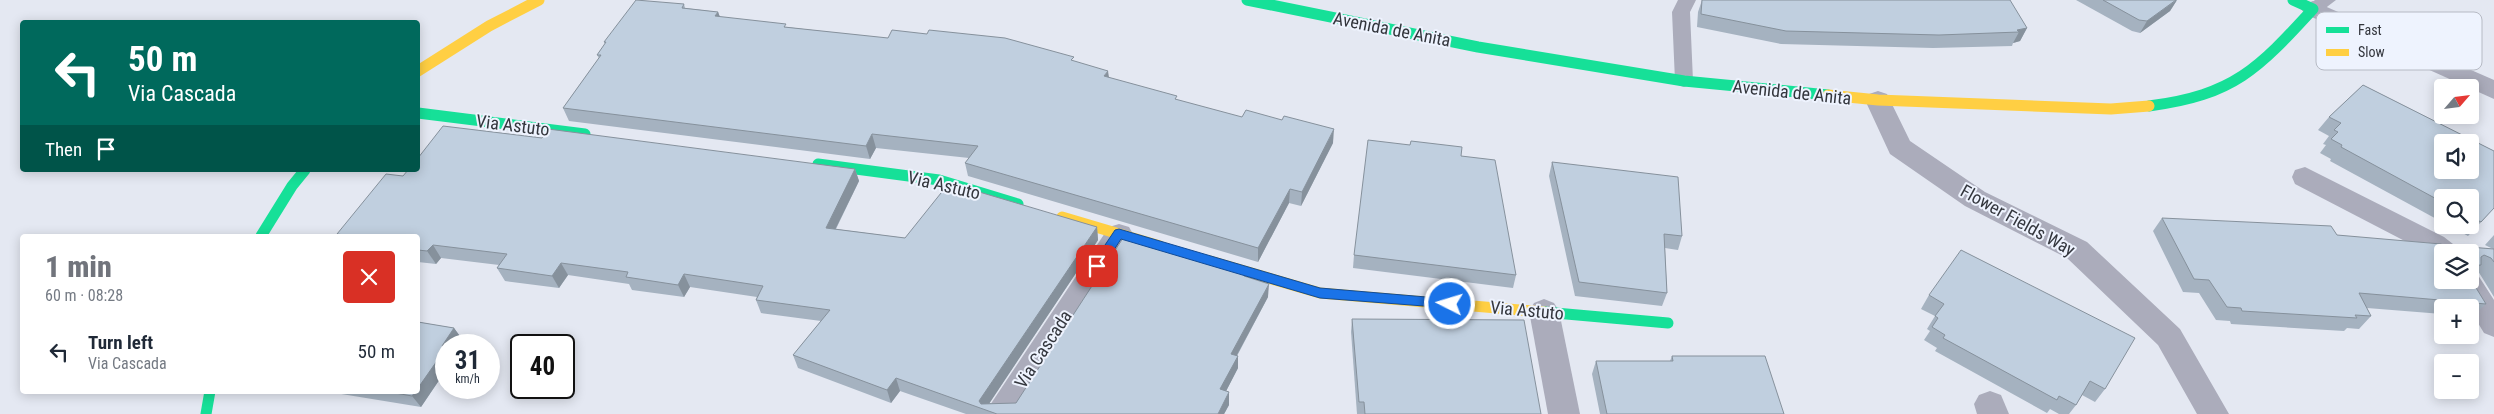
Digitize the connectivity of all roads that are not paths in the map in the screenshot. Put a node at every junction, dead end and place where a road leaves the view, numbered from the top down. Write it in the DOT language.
graph roads {
  1 [pos="538,0"];
  2 [pos="1247,0"];
  3 [pos="1687,0"];
  4 [pos="2311,3"];
  5 [pos="2330,12"];
  6 [pos="420,70"];
  7 [pos="2452,70"];
  8 [pos="1684,81"];
  9 [pos="2494,90"];
  10 [pos="1878,100"];
  11 [pos="420,113"];
  12 [pos="600,136"];
  13 [pos="803,162"];
  14 [pos="303,172"];
  15 [pos="2305,177"];
  16 [pos="1033,208"];
  17 [pos="1052,214"];
  18 [pos="262,234"];
  19 [pos="1119,234"];
  20 [pos="2434,244"];
  21 [pos="1176,250"];
  22 [pos="1195,256"];
  23 [pos="2472,289"];
  24 [pos="1544,311"];
  25 [pos="1668,323"];
  26 [pos="2494,325"];
  27 [pos="209,394"];
  28 [pos="206,414"];
  29 [pos="1000,414"];
  30 [pos="1564,414"];
  31 [pos="2213,414"];
  1 -- 6 [label="street"];
  2 -- 8 [label="street, Avenida de Anita"];
  3 -- 8 [label="lane"];
  4 -- 5 [label="street"];
  4 -- 10 [label="street, Avenida de Anita"];
  7 -- 9 [label="street"];
  8 -- 10 [label="street, Avenida de Anita"];
  10 -- 31 [label="street, Flower Fields Way"];
  11 -- 12 [label="street, Via Astuto"];
  13 -- 16 [label="street, Via Astuto"];
  14 -- 18 [label="street"];
  15 -- 20 [label="street"];
  17 -- 19 [label="street"];
  19 -- 21 [label="street"];
  19 -- 29 [label="street, Via Cascada"];
  22 -- 24 [label="street, Via Astuto"];
  23 -- 26 [label="street"];
  24 -- 25 [label="street, Via Astuto"];
  24 -- 30 [label="street"];
  27 -- 28 [label="street"];
}
